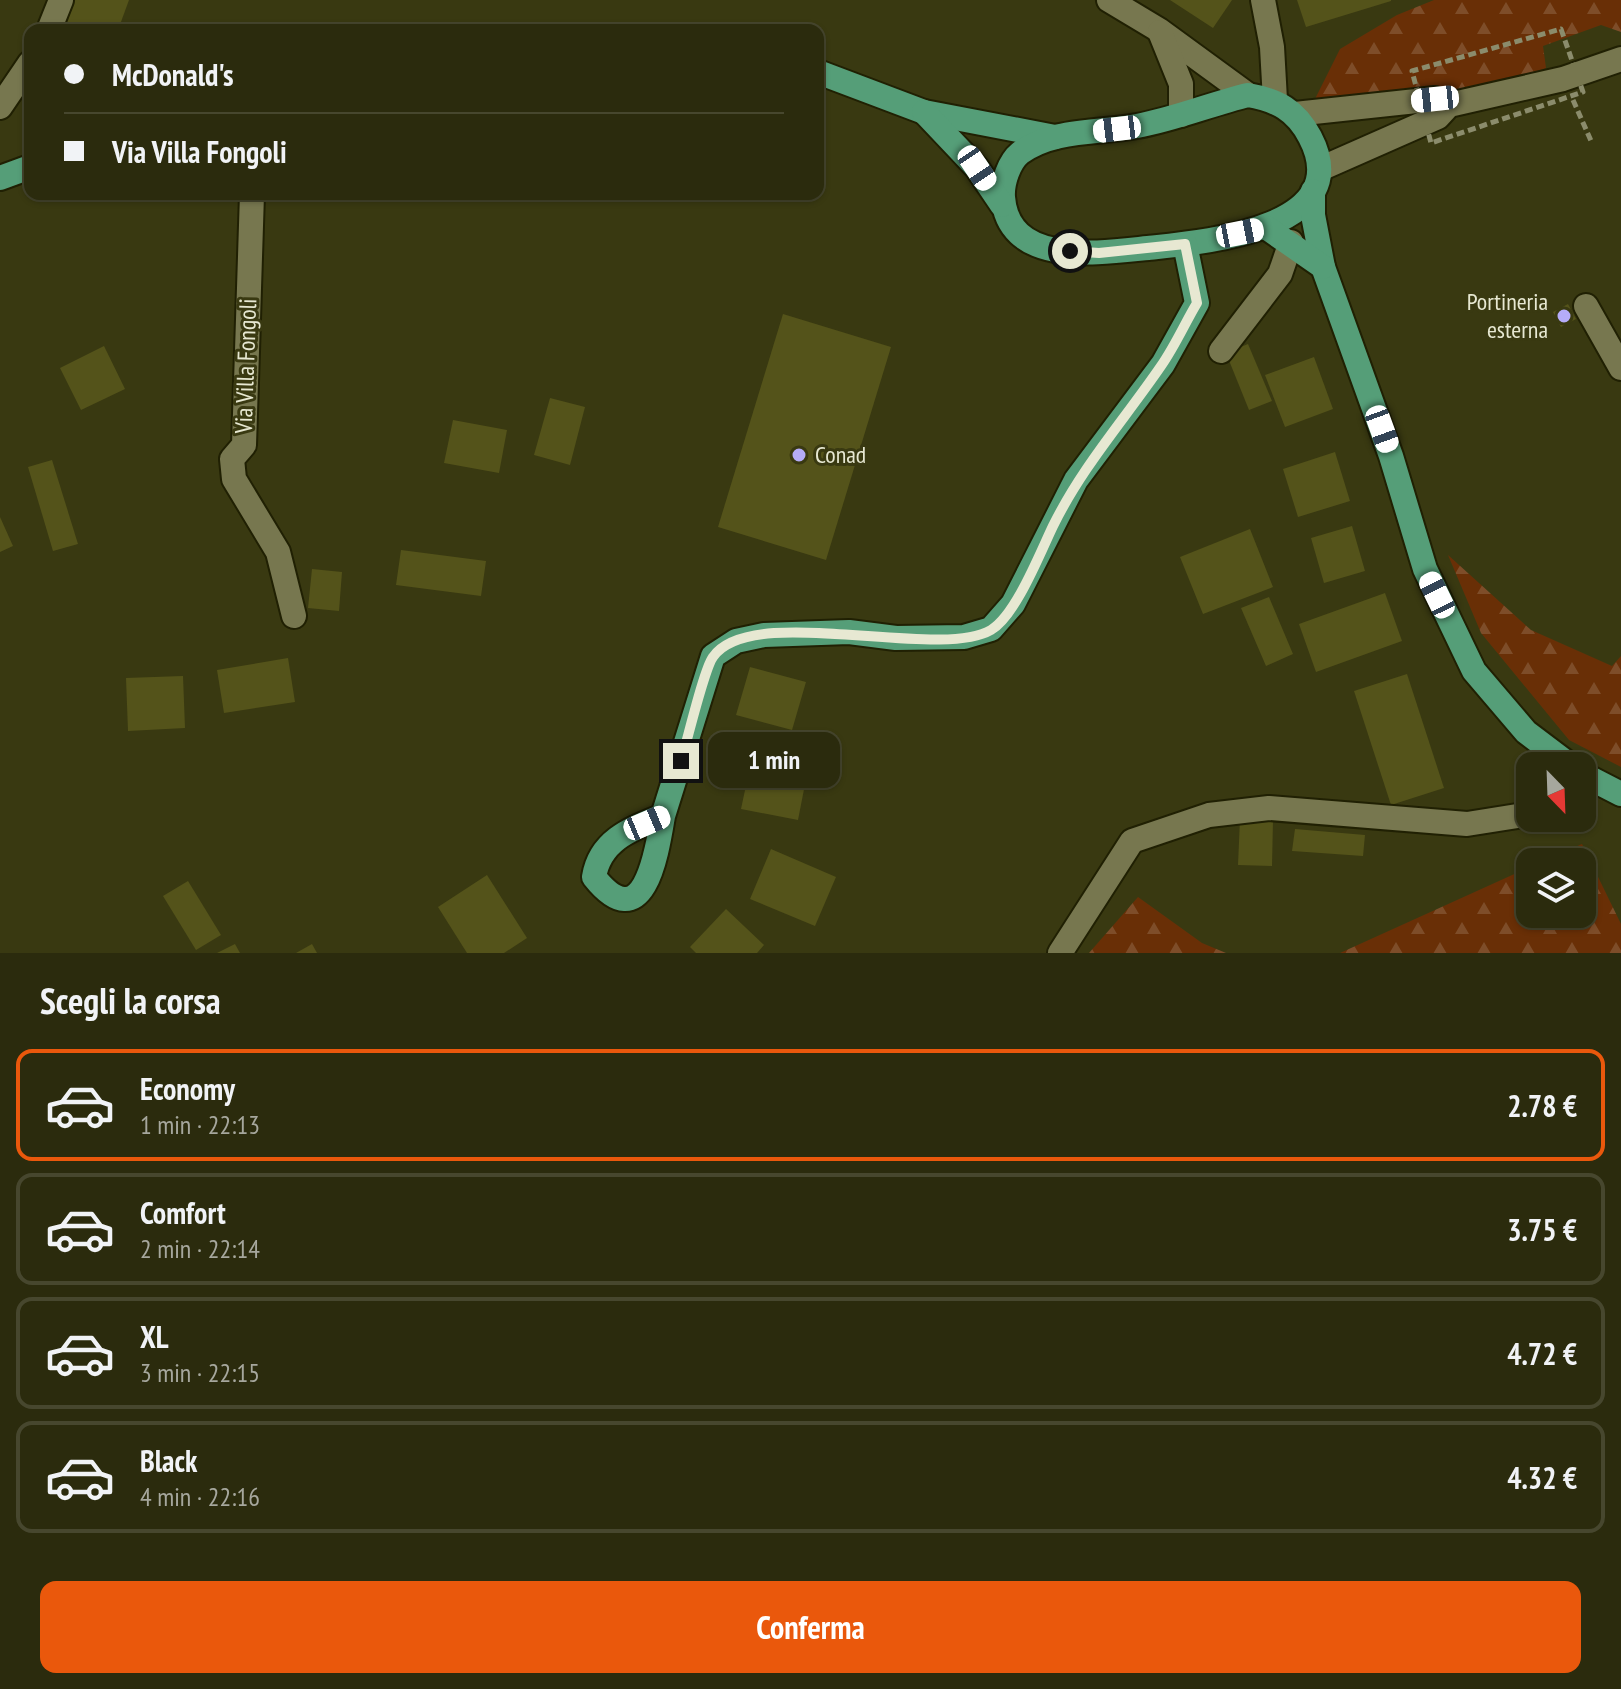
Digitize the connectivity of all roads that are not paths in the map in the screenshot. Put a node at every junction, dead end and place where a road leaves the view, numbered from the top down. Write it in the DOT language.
graph roads {
  1 [pos="61,0"];
  2 [pos="1109,0"];
  3 [pos="1263,0"];
  4 [pos="51,24"];
  5 [pos="1159,30"];
  6 [pos="1621,59"];
  7 [pos="24,72"];
  8 [pos="824,74"];
  9 [pos="1248,95"];
  10 [pos="1449,105"];
  11 [pos="0,107"];
  12 [pos="1285,107"];
  13 [pos="924,112"];
  14 [pos="1181,115"];
  15 [pos="1055,137"];
  16 [pos="24,169"];
  17 [pos="0,178"];
  18 [pos="1317,180"];
  19 [pos="252,200"];
  20 [pos="1003,207"];
  21 [pos="1267,228"];
  22 [pos="1291,242"];
  23 [pos="1185,244"];
  24 [pos="1323,267"];
  25 [pos="1586,306"];
  26 [pos="1221,351"];
  27 [pos="1621,368"];
  28 [pos="294,616"];
  29 [pos="1552,752"];
  30 [pos="1596,785"];
  31 [pos="1621,794"];
  32 [pos="663,816"];
  33 [pos="1516,816"];
  34 [pos="1060,953"];
  1 -- 4 [label="street"];
  2 -- 5 [label="street"];
  3 -- 12 [label="street"];
  5 -- 9 [label="street"];
  5 -- 14 [label="street"];
  6 -- 10 [label="street"];
  7 -- 11 [label="street"];
  8 -- 13 [label="main road"];
  9 -- 12 [label="main road"];
  9 -- 14 [label="main road"];
  10 -- 12 [label="street"];
  10 -- 18 [label="street"];
  12 -- 18 [label="main road"];
  13 -- 15 [label="main road"];
  13 -- 20 [label="main road"];
  14 -- 15 [label="main road"];
  15 -- 20 [label="main road"];
  16 -- 17 [label="main road"];
  18 -- 21 [label="main road"];
  18 -- 24 [label="main road"];
  19 -- 28 [label="street, Via Villa Fongoli"];
  20 -- 23 [label="main road"];
  21 -- 22 [label="main road"];
  21 -- 23 [label="main road"];
  22 -- 24 [label="main road"];
  22 -- 26 [label="street"];
  23 -- 32 [label="main road"];
  24 -- 29 [label="main road"];
  25 -- 27 [label="street"];
  30 -- 31 [label="main road"];
  33 -- 34 [label="street"];
}
